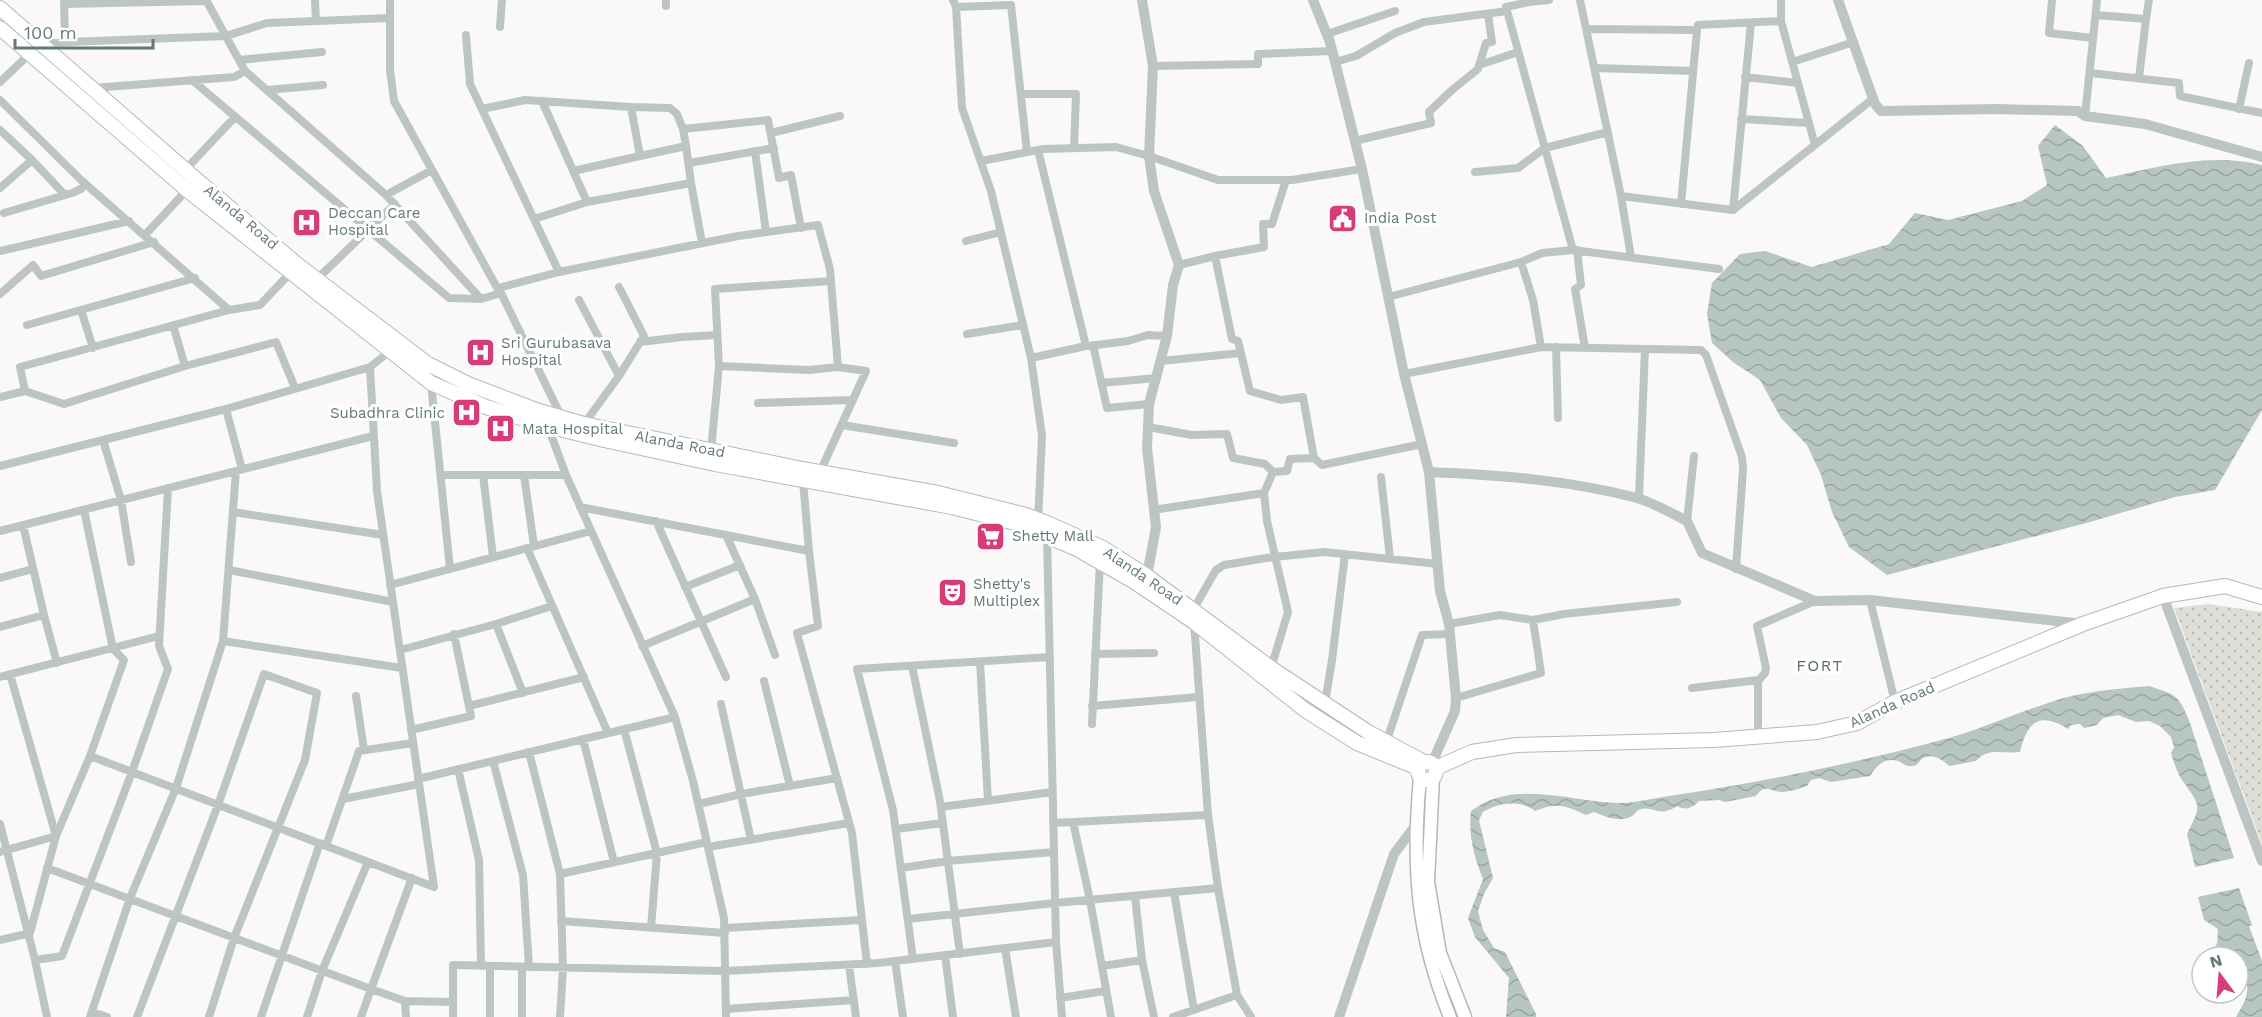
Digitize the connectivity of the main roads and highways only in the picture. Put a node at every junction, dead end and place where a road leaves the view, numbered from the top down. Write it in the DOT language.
graph roads {
  1 [pos="0,8"];
  2 [pos="0,28"];
  3 [pos="294,269"];
  4 [pos="397,349"];
  5 [pos="979,508"];
  6 [pos="1043,528"];
  7 [pos="1138,575"];
  8 [pos="2262,597"];
  9 [pos="1193,616"];
  10 [pos="1384,748"];
  11 [pos="1427,769"];
  12 [pos="1450,1017"];
  13 [pos="1465,1017"];
  1 -- 3 [label="main road, Alanda Road"];
  2 -- 3 [label="main road, Alanda Road"];
  3 -- 4 [label="main road, Alanda Road"];
  3 -- 4 [label="main road, Alanda Road"];
  4 -- 5 [label="main road, Alanda Road"];
  4 -- 5 [label="main road, Alanda Road"];
  5 -- 6 [label="main road, Alanda Road"];
  6 -- 7 [label="main road, Alanda Road"];
  6 -- 7 [label="main road, Alanda Road"];
  7 -- 9 [label="main road, Alanda Road"];
  8 -- 11 [label="main road, Alanda Road"];
  9 -- 10 [label="main road, Alanda Road"];
  9 -- 10 [label="main road, Alanda Road"];
  10 -- 11 [label="main road, Alanda Road"];
  11 -- 12 [label="main road"];
  11 -- 13 [label="main road"];
}
